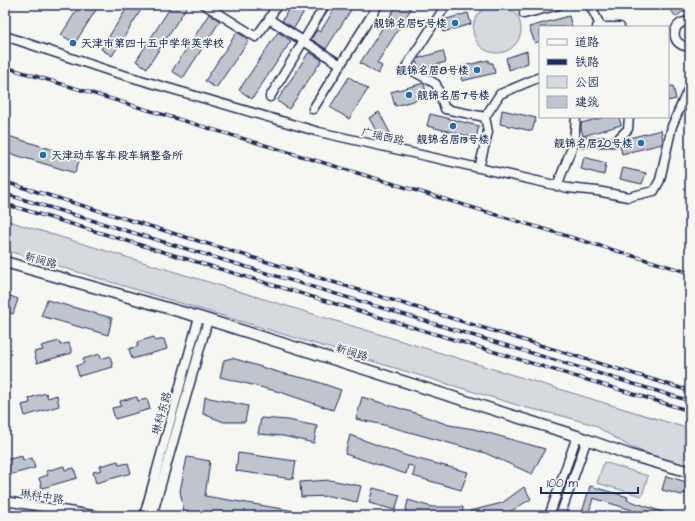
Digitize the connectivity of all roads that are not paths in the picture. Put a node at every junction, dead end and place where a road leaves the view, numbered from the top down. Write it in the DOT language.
graph roads {
  1 [pos="205,5"];
  2 [pos="277,5"];
  3 [pos="325,5"];
  4 [pos="378,5"];
  5 [pos="446,5"];
  6 [pos="559,5"];
  7 [pos="590,5"];
  8 [pos="524,14"];
  9 [pos="268,19"];
  10 [pos="690,22"];
  11 [pos="600,26"];
  12 [pos="672,28"];
  13 [pos="5,36"];
  14 [pos="302,41"];
  15 [pos="690,46"];
  16 [pos="341,65"];
  17 [pos="539,77"];
  18 [pos="690,85"];
  19 [pos="270,97"];
  20 [pos="313,109"];
  21 [pos="485,117"];
  22 [pos="576,118"];
  23 [pos="629,118"];
  24 [pos="574,142"];
  25 [pos="479,168"];
  26 [pos="557,186"];
  27 [pos="5,262"];
  28 [pos="204,318"];
  29 [pos="582,437"];
  30 [pos="690,472"];
  31 [pos="5,501"];
  32 [pos="5,504"];
  33 [pos="76,516"];
  34 [pos="100,516"];
  35 [pos="144,516"];
  36 [pos="152,516"];
  37 [pos="550,516"];
  38 [pos="560,516"];
  1 -- 9 [label="street"];
  2 -- 9 [label="street"];
  3 -- 14 [label="street"];
  4 -- 16 [label="street"];
  5 -- 21 [label="street"];
  6 -- 8 [label="street"];
  7 -- 11 [label="street"];
  9 -- 14 [label="street"];
  10 -- 12 [label="street"];
  12 -- 15 [label="street"];
  13 -- 25 [label="street, 广瑞西路"];
  14 -- 16 [label="street"];
  14 -- 19 [label="street"];
  16 -- 20 [label="street"];
  17 -- 21 [label="street"];
  18 -- 26 [label="street, 广瑞西路"];
  21 -- 25 [label="street"];
  22 -- 24 [label="street"];
  23 -- 24 [label="street"];
  24 -- 26 [label="street"];
  25 -- 26 [label="street, 广瑞西路"];
  27 -- 28 [label="main road, 新阔路"];
  28 -- 29 [label="main road, 新阔路"];
  28 -- 35 [label="street, 琳科东路"];
  28 -- 36 [label="street, 琳科东路"];
  29 -- 30 [label="main road, 新阔路"];
  29 -- 37 [label="street"];
  29 -- 38 [label="street"];
  31 -- 34 [label="street, 琳科中路"];
  32 -- 33 [label="street, 琳科中路"];
}
